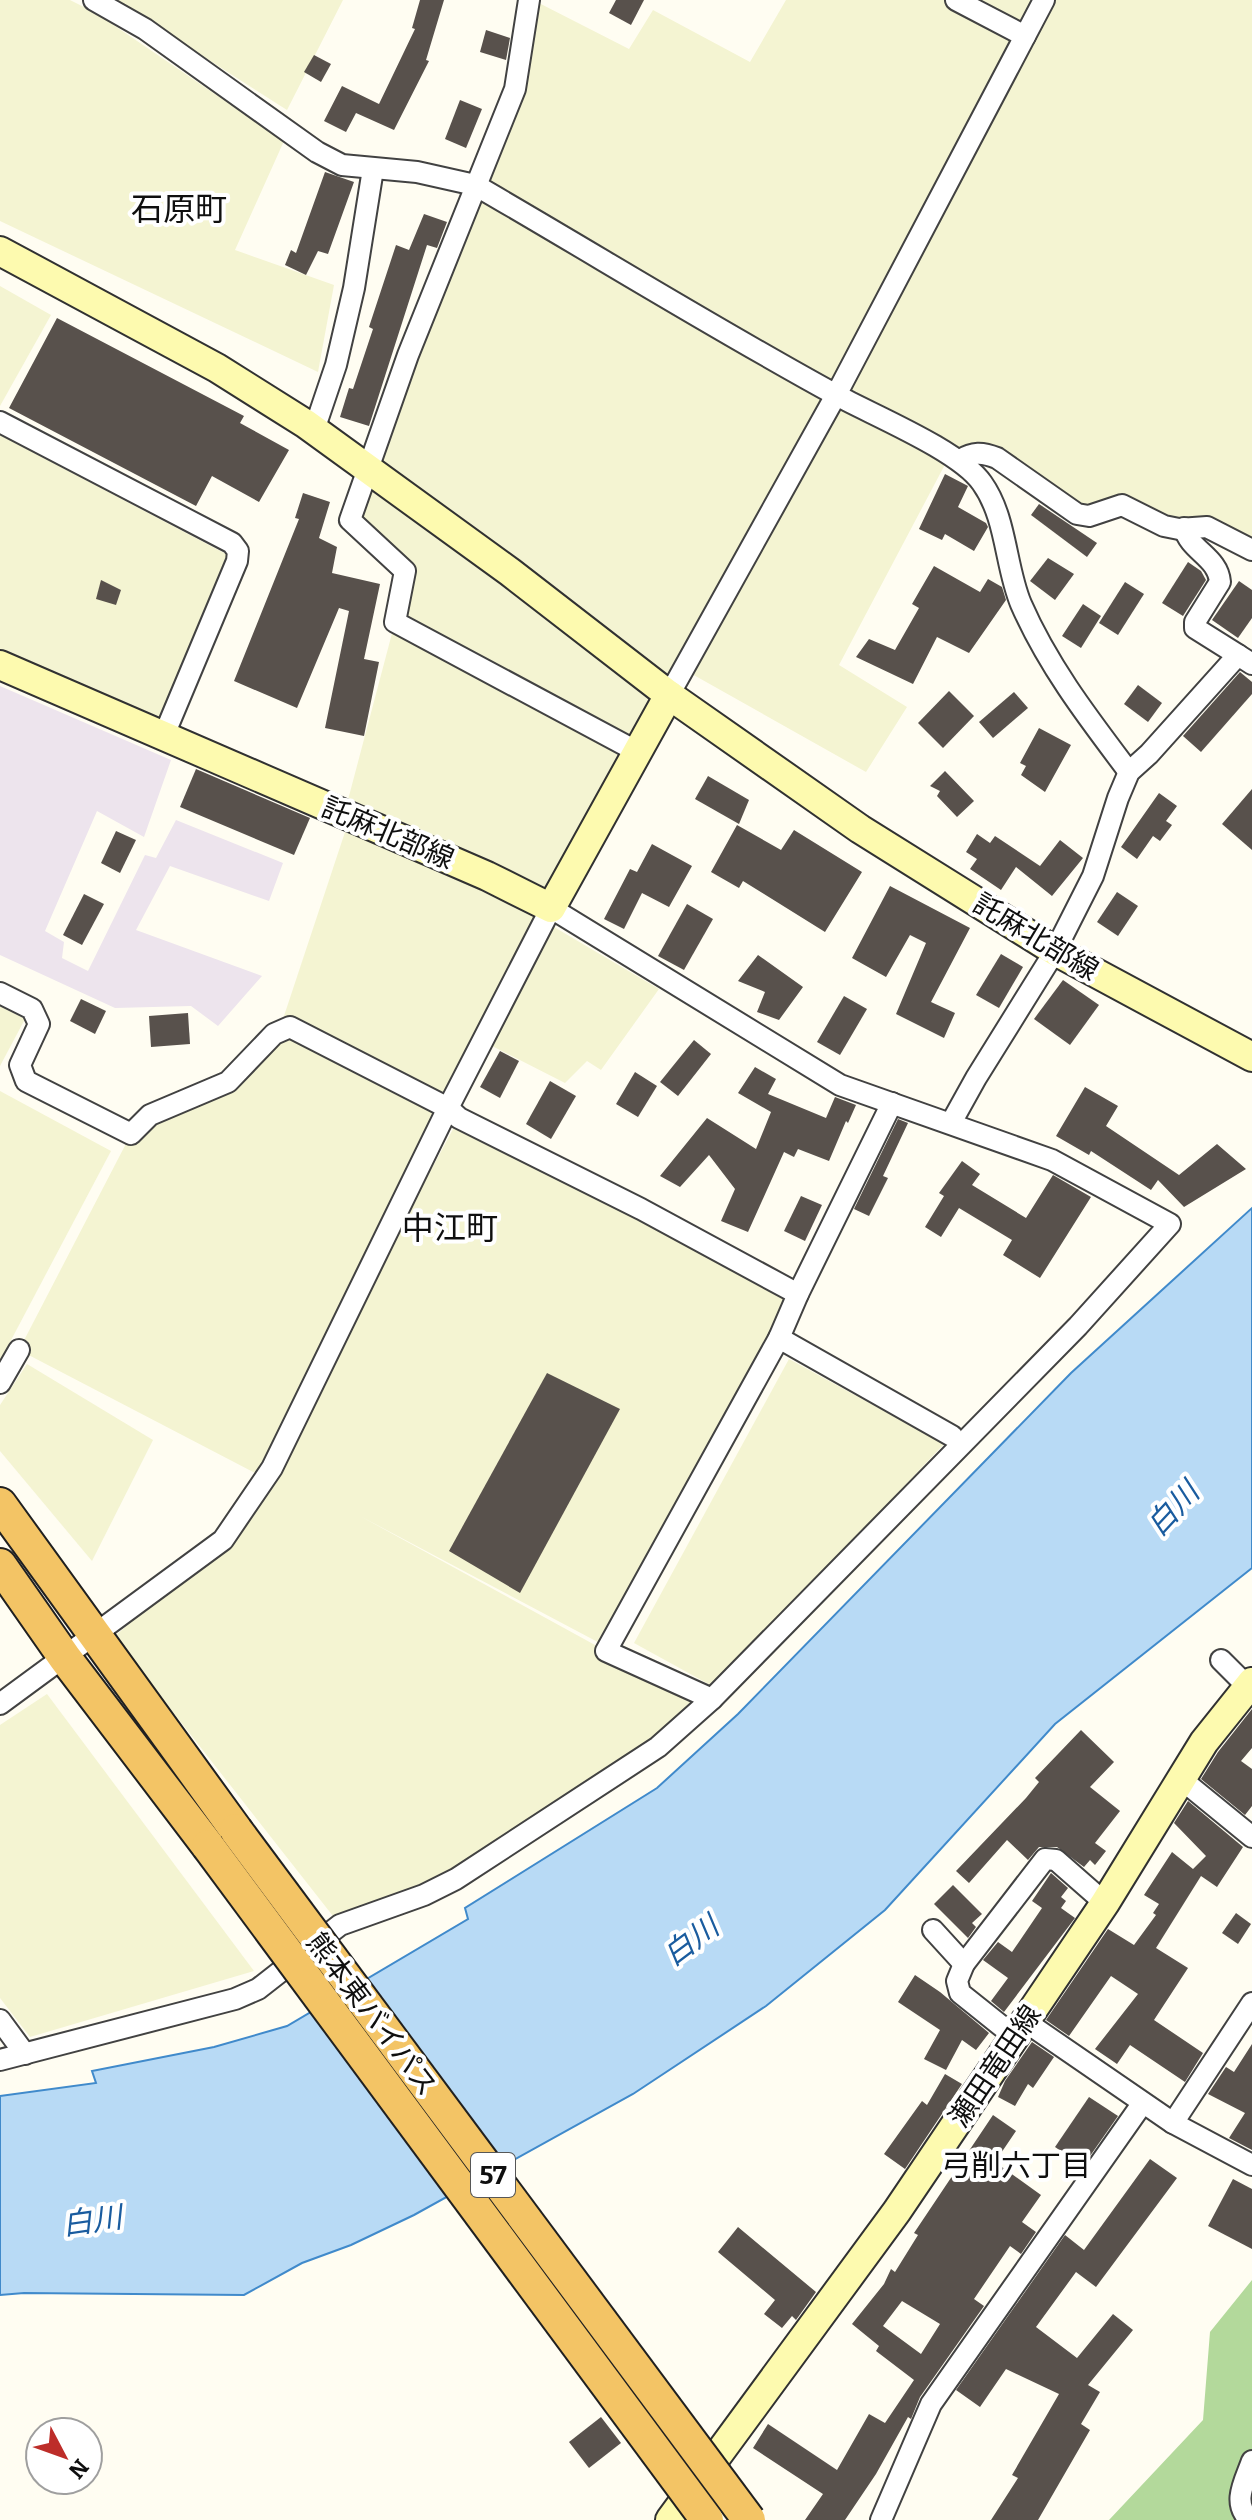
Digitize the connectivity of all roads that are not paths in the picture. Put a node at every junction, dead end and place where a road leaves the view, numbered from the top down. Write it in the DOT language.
graph roads {
  1 [pos="94,0"];
  2 [pos="529,0"];
  3 [pos="956,0"];
  4 [pos="1044,0"];
  5 [pos="1025,36"];
  6 [pos="373,169"];
  7 [pos="475,185"];
  8 [pos="0,251"];
  9 [pos="836,395"];
  10 [pos="0,422"];
  11 [pos="314,430"];
  12 [pos="960,460"];
  13 [pos="368,468"];
  14 [pos="1184,528"];
  15 [pos="1252,550"];
  16 [pos="1245,659"];
  17 [pos="0,665"];
  18 [pos="669,695"];
  19 [pos="164,735"];
  20 [pos="636,751"];
  21 [pos="1129,772"];
  22 [pos="551,908"];
  23 [pos="1055,951"];
  24 [pos="0,993"];
  25 [pos="1252,1057"];
  26 [pos="892,1103"];
  27 [pos="448,1108"];
  28 [pos="951,1123"];
  29 [pos="798,1294"];
  30 [pos="779,1338"];
  31 [pos="19,1350"];
  32 [pos="0,1383"];
  33 [pos="952,1436"];
  34 [pos="0,1504"];
  35 [pos="0,1565"];
  36 [pos="96,1635"];
  37 [pos="65,1658"];
  38 [pos="1221,1660"];
  39 [pos="1250,1684"];
  40 [pos="712,1699"];
  41 [pos="0,1704"];
  42 [pos="1181,1779"];
  43 [pos="1252,1837"];
  44 [pos="1105,1903"];
  45 [pos="933,1930"];
  46 [pos="964,1964"];
  47 [pos="1249,2013"];
  48 [pos="0,2020"];
  49 [pos="1021,2029"];
  50 [pos="25,2054"];
  51 [pos="0,2060"];
  52 [pos="1142,2104"];
  53 [pos="1173,2123"];
  54 [pos="1252,2165"];
  55 [pos="1252,2461"];
  56 [pos="670,2520"];
  57 [pos="707,2520"];
  58 [pos="749,2520"];
  59 [pos="881,2520"];
  60 [pos="1250,2520"];
  1 -- 6 [label="street"];
  2 -- 7 [label="street"];
  3 -- 5 [label="street"];
  4 -- 5 [label="street"];
  5 -- 9 [label="street"];
  6 -- 7 [label="street"];
  6 -- 11 [label="street"];
  7 -- 9 [label="street"];
  7 -- 13 [label="street"];
  8 -- 11 [label="main road, 託麻北部線"];
  9 -- 12 [label="street"];
  9 -- 18 [label="street"];
  10 -- 19 [label="street"];
  11 -- 13 [label="main road, 託麻北部線"];
  12 -- 14 [label="street"];
  12 -- 21 [label="street"];
  13 -- 18 [label="main road, 託麻北部線"];
  13 -- 20 [label="street"];
  14 -- 15 [label="street"];
  14 -- 16 [label="street"];
  16 -- 21 [label="street"];
  17 -- 19 [label="main road, 託麻北部線"];
  18 -- 20 [label="main road"];
  18 -- 23 [label="main road, 託麻北部線"];
  19 -- 22 [label="main road, 託麻北部線"];
  20 -- 22 [label="main road"];
  21 -- 23 [label="street"];
  22 -- 26 [label="street"];
  22 -- 27 [label="street"];
  23 -- 25 [label="main road, 託麻北部線"];
  23 -- 28 [label="street"];
  24 -- 27 [label="street"];
  26 -- 28 [label="street"];
  26 -- 29 [label="street"];
  27 -- 29 [label="street"];
  27 -- 36 [label="street"];
  28 -- 40 [label="street"];
  29 -- 30 [label="street"];
  30 -- 33 [label="street"];
  30 -- 40 [label="street"];
  31 -- 32 [label="street"];
  34 -- 36 [label="highway, 熊本東バイパス / 57"];
  35 -- 37 [label="highway, 熊本東バイパス / 57"];
  36 -- 37 [label="street"];
  36 -- 58 [label="highway, 熊本東バイパス / 57, bridge"];
  37 -- 41 [label="street"];
  37 -- 57 [label="highway, 熊本東バイパス / 57, bridge"];
  38 -- 39 [label="street"];
  39 -- 42 [label="main road, 瀬田竜田線"];
  40 -- 50 [label="street"];
  42 -- 43 [label="street"];
  42 -- 44 [label="main road, 瀬田竜田線"];
  44 -- 46 [label="street"];
  44 -- 49 [label="main road, 瀬田竜田線"];
  45 -- 46 [label="street"];
  46 -- 49 [label="street"];
  47 -- 53 [label="street"];
  48 -- 50 [label="street"];
  49 -- 52 [label="street"];
  49 -- 56 [label="main road, 瀬田竜田線"];
  50 -- 51 [label="street"];
  52 -- 53 [label="street"];
  52 -- 59 [label="street"];
  53 -- 54 [label="street"];
  55 -- 60 [label="street"];
}
